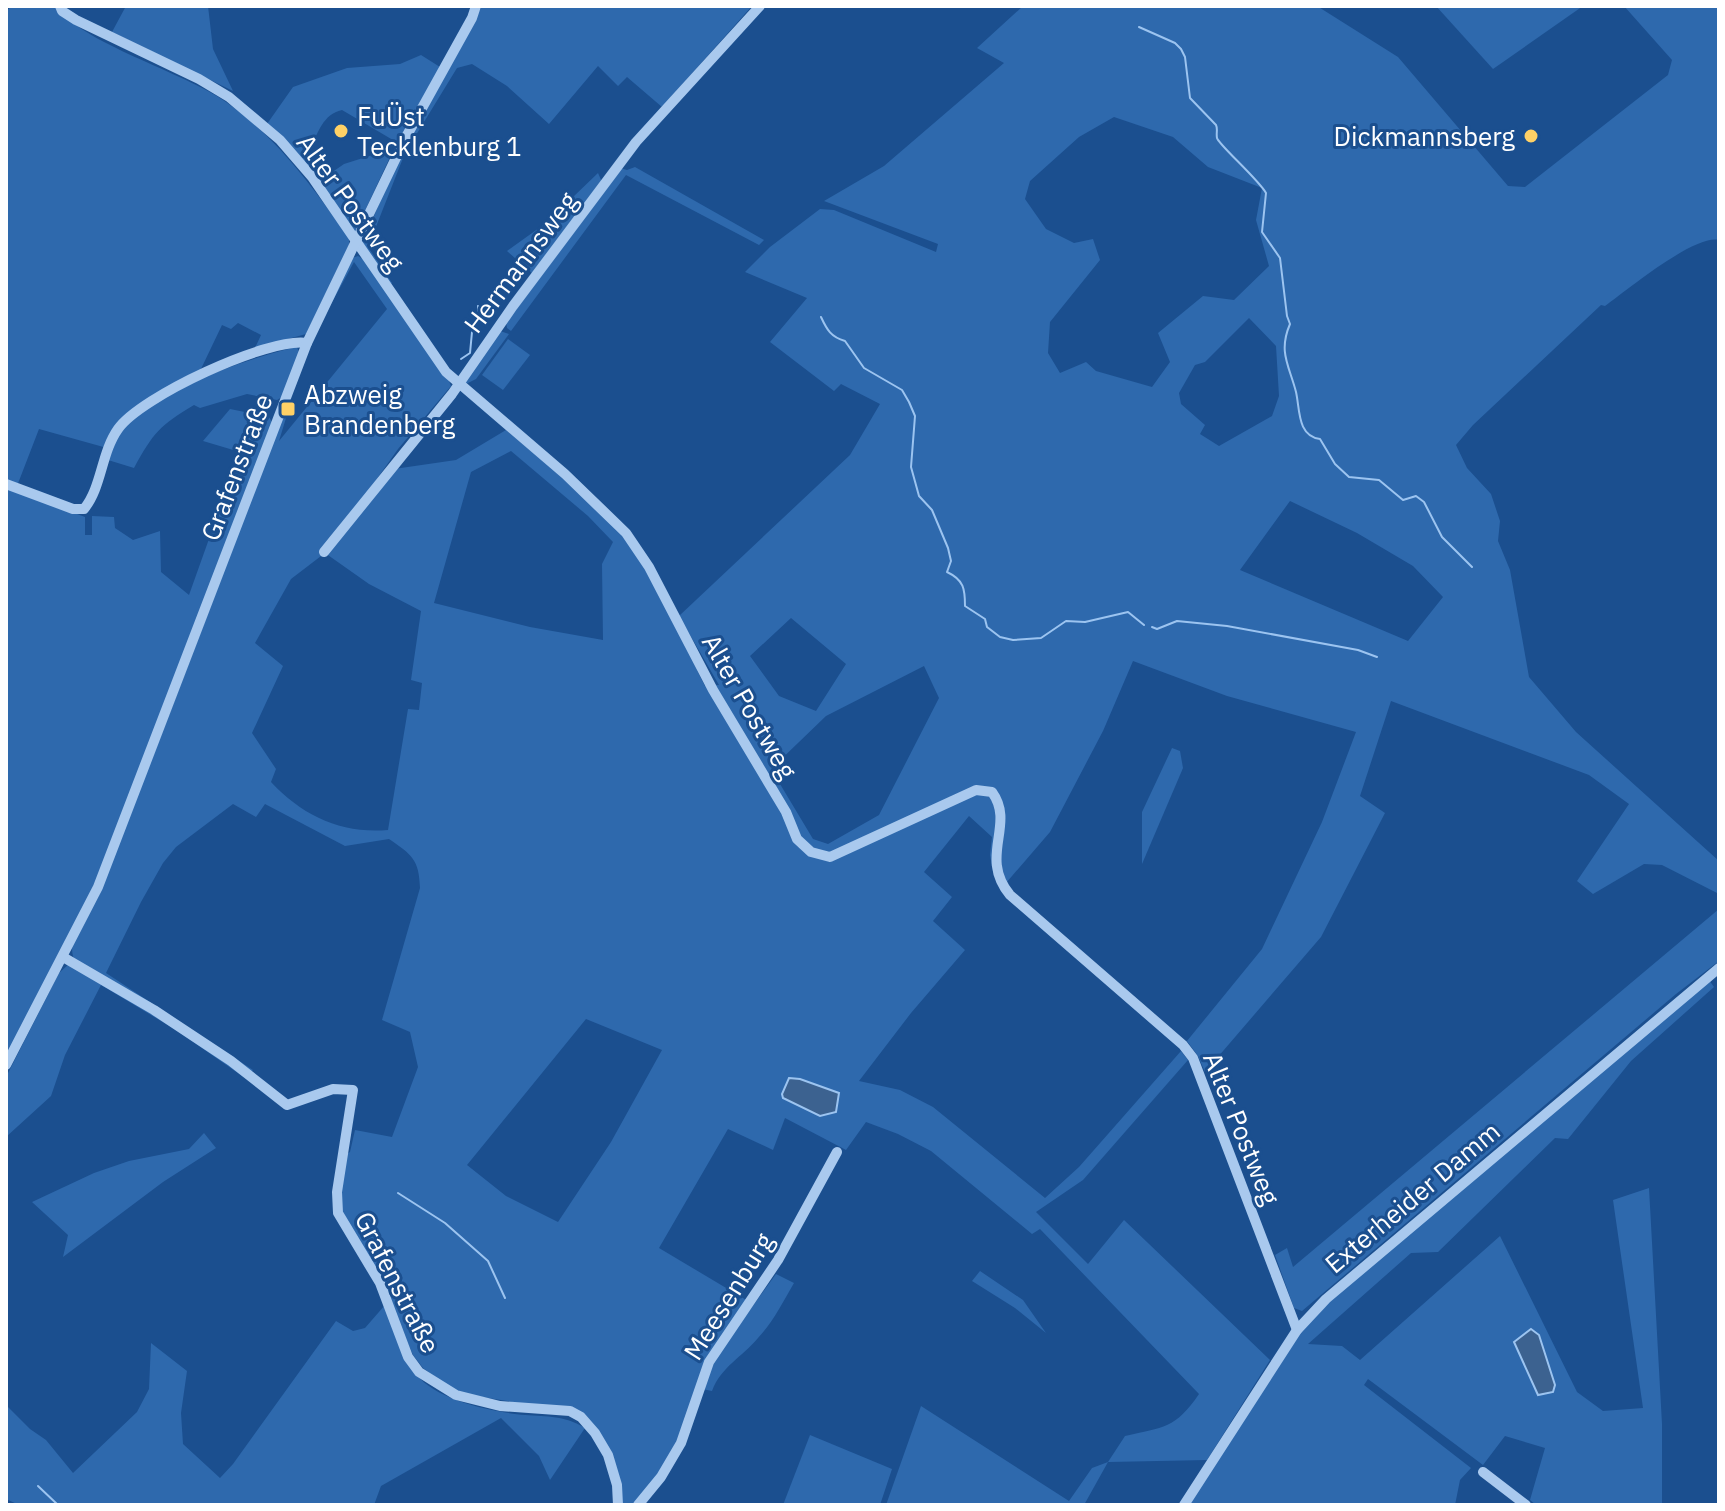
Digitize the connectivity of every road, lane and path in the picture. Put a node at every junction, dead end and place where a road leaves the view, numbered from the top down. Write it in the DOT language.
graph roads {
  1 [pos="60,6"];
  2 [pos="476,6"];
  3 [pos="760,6"];
  4 [pos="355,243"];
  5 [pos="307,343"];
  6 [pos="458,383"];
  7 [pos="6,484"];
  8 [pos="324,552"];
  9 [pos="63,957"];
  10 [pos="1719,968"];
  11 [pos="6,1065"];
  12 [pos="837,1152"];
  13 [pos="1297,1330"];
  14 [pos="1483,1472"];
  15 [pos="618,1505"];
  16 [pos="638,1505"];
  17 [pos="1184,1505"];
  18 [pos="1526,1505"];
  1 -- 4 [label="street, Alter Postweg"];
  2 -- 4 [label="street, Grafenstraße"];
  3 -- 6 [label="street, Hermannsweg"];
  4 -- 5 [label="street, Grafenstraße"];
  4 -- 6 [label="street, Alter Postweg"];
  5 -- 7 [label="street"];
  5 -- 9 [label="street, Grafenstraße"];
  6 -- 8 [label="street, Hermannsweg"];
  6 -- 13 [label="street, Alter Postweg"];
  9 -- 11 [label="street, Grafenstraße"];
  9 -- 15 [label="street, Grafenstraße"];
  10 -- 13 [label="street, Exterheider Damm"];
  12 -- 16 [label="street, Meesenburg"];
  13 -- 17 [label="street, Exterheider Damm"];
  14 -- 18 [label="street"];
}
